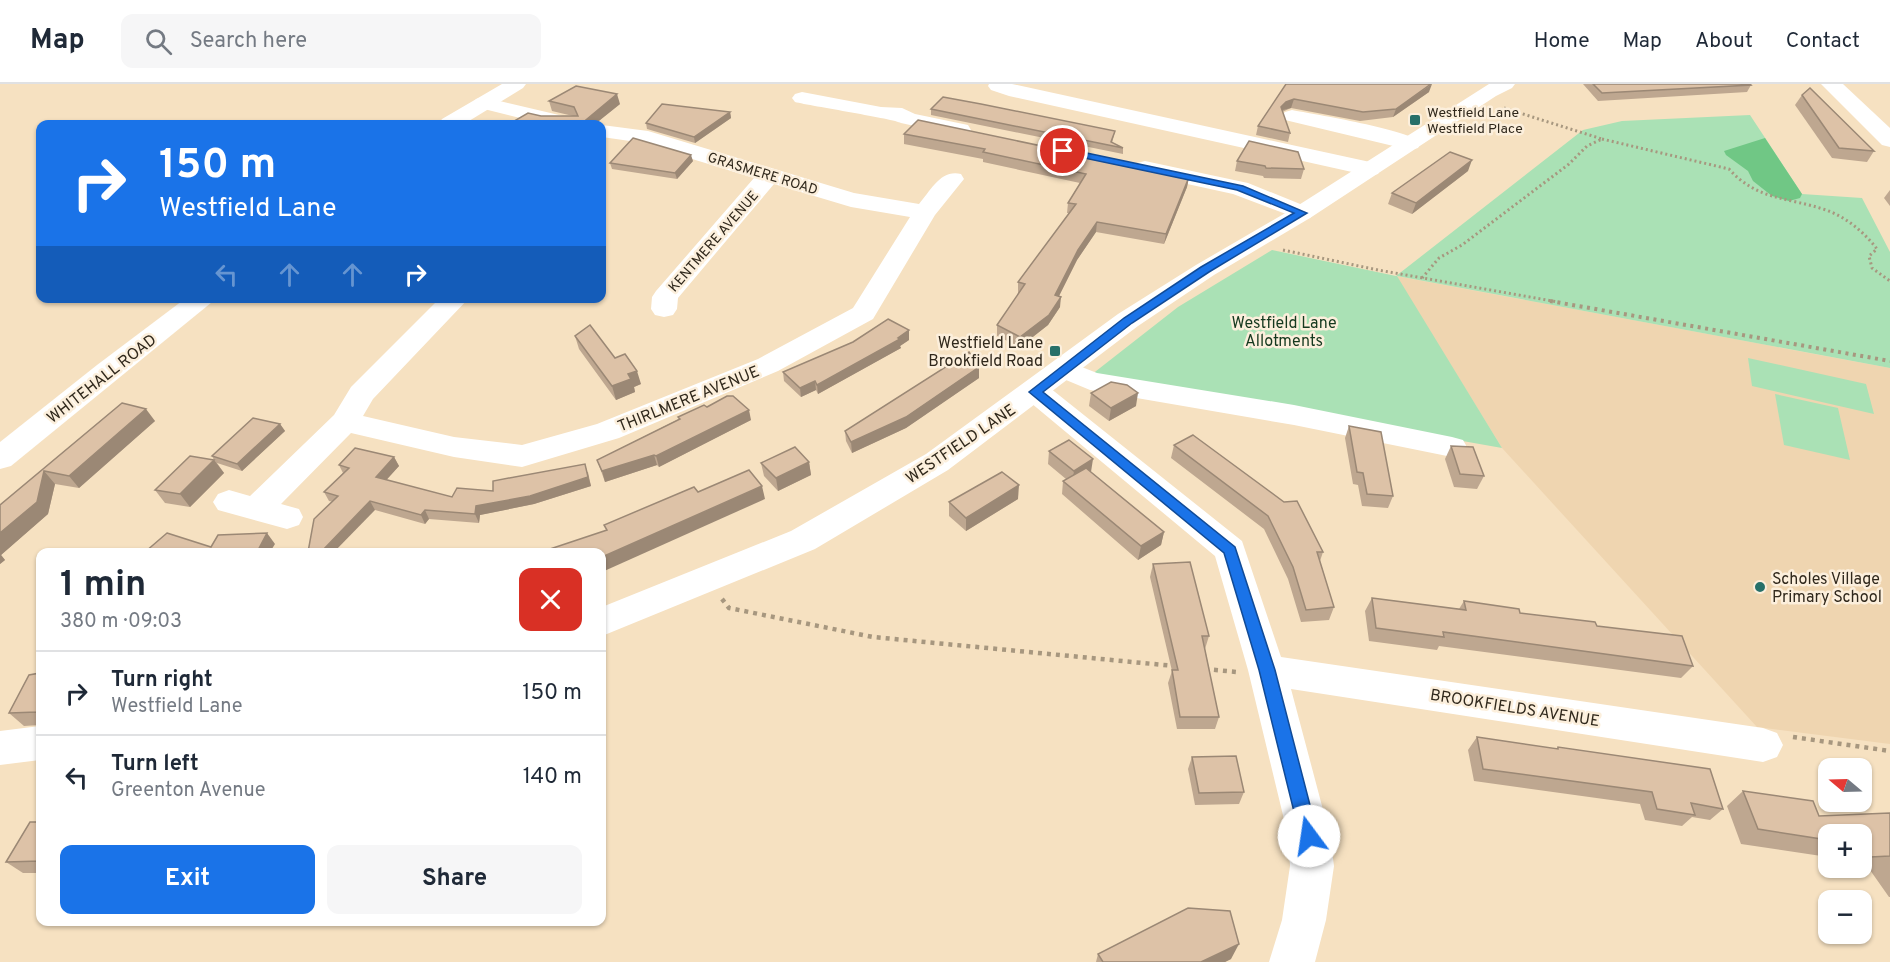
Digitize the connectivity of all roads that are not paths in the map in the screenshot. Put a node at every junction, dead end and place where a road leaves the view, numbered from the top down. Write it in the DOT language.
graph roads {
  1 [pos="516,84"];
  2 [pos="1505,84"];
  3 [pos="1831,84"];
  4 [pos="998,86"];
  5 [pos="483,103"];
  6 [pos="779,105"];
  7 [pos="1293,116"];
  8 [pos="456,120"];
  9 [pos="552,120"];
  10 [pos="977,134"];
  11 [pos="606,135"];
  12 [pos="1890,140"];
  13 [pos="1410,143"];
  14 [pos="1126,164"];
  15 [pos="1370,169"];
  16 [pos="769,175"];
  17 [pos="952,179"];
  18 [pos="925,212"];
  19 [pos="1302,213"];
  20 [pos="197,303"];
  21 [pos="451,303"];
  22 [pos="664,309"];
  23 [pos="1064,369"];
  24 [pos="1035,392"];
  25 [pos="345,422"];
  26 [pos="1452,447"];
  27 [pos="0,458"];
  28 [pos="258,509"];
  29 [pos="606,620"];
  30 [pos="1267,670"];
  31 [pos="36,744"];
  32 [pos="1762,745"];
  33 [pos="0,748"];
  34 [pos="1292,962"];
  1 -- 5 [label="main road"];
  2 -- 13 [label="main road, WESTFIELD LANE"];
  3 -- 12 [label="main road"];
  4 -- 15 [label="main road"];
  5 -- 8 [label="main road"];
  5 -- 9 [label="main road"];
  6 -- 10 [label="main road"];
  7 -- 13 [label="main road"];
  11 -- 16 [label="main road, GRASMERE ROAD"];
  13 -- 15 [label="main road, WESTFIELD LANE"];
  14 -- 19 [label="main road"];
  15 -- 19 [label="main road, WESTFIELD LANE"];
  16 -- 18 [label="main road, GRASMERE ROAD"];
  16 -- 22 [label="main road, KENTMERE AVENUE"];
  17 -- 18 [label="main road, THIRLMERE AVENUE"];
  18 -- 25 [label="main road, THIRLMERE AVENUE"];
  19 -- 23 [label="main road, WESTFIELD LANE"];
  20 -- 27 [label="main road, WHITEHALL ROAD"];
  21 -- 25 [label="main road"];
  23 -- 24 [label="main road, WESTFIELD LANE"];
  23 -- 26 [label="main road"];
  24 -- 29 [label="main road, WESTFIELD LANE"];
  24 -- 30 [label="main road"];
  25 -- 28 [label="main road"];
  30 -- 32 [label="main road, BROOKFIELDS AVENUE"];
  30 -- 34 [label="main road"];
  31 -- 33 [label="main road"];
}
